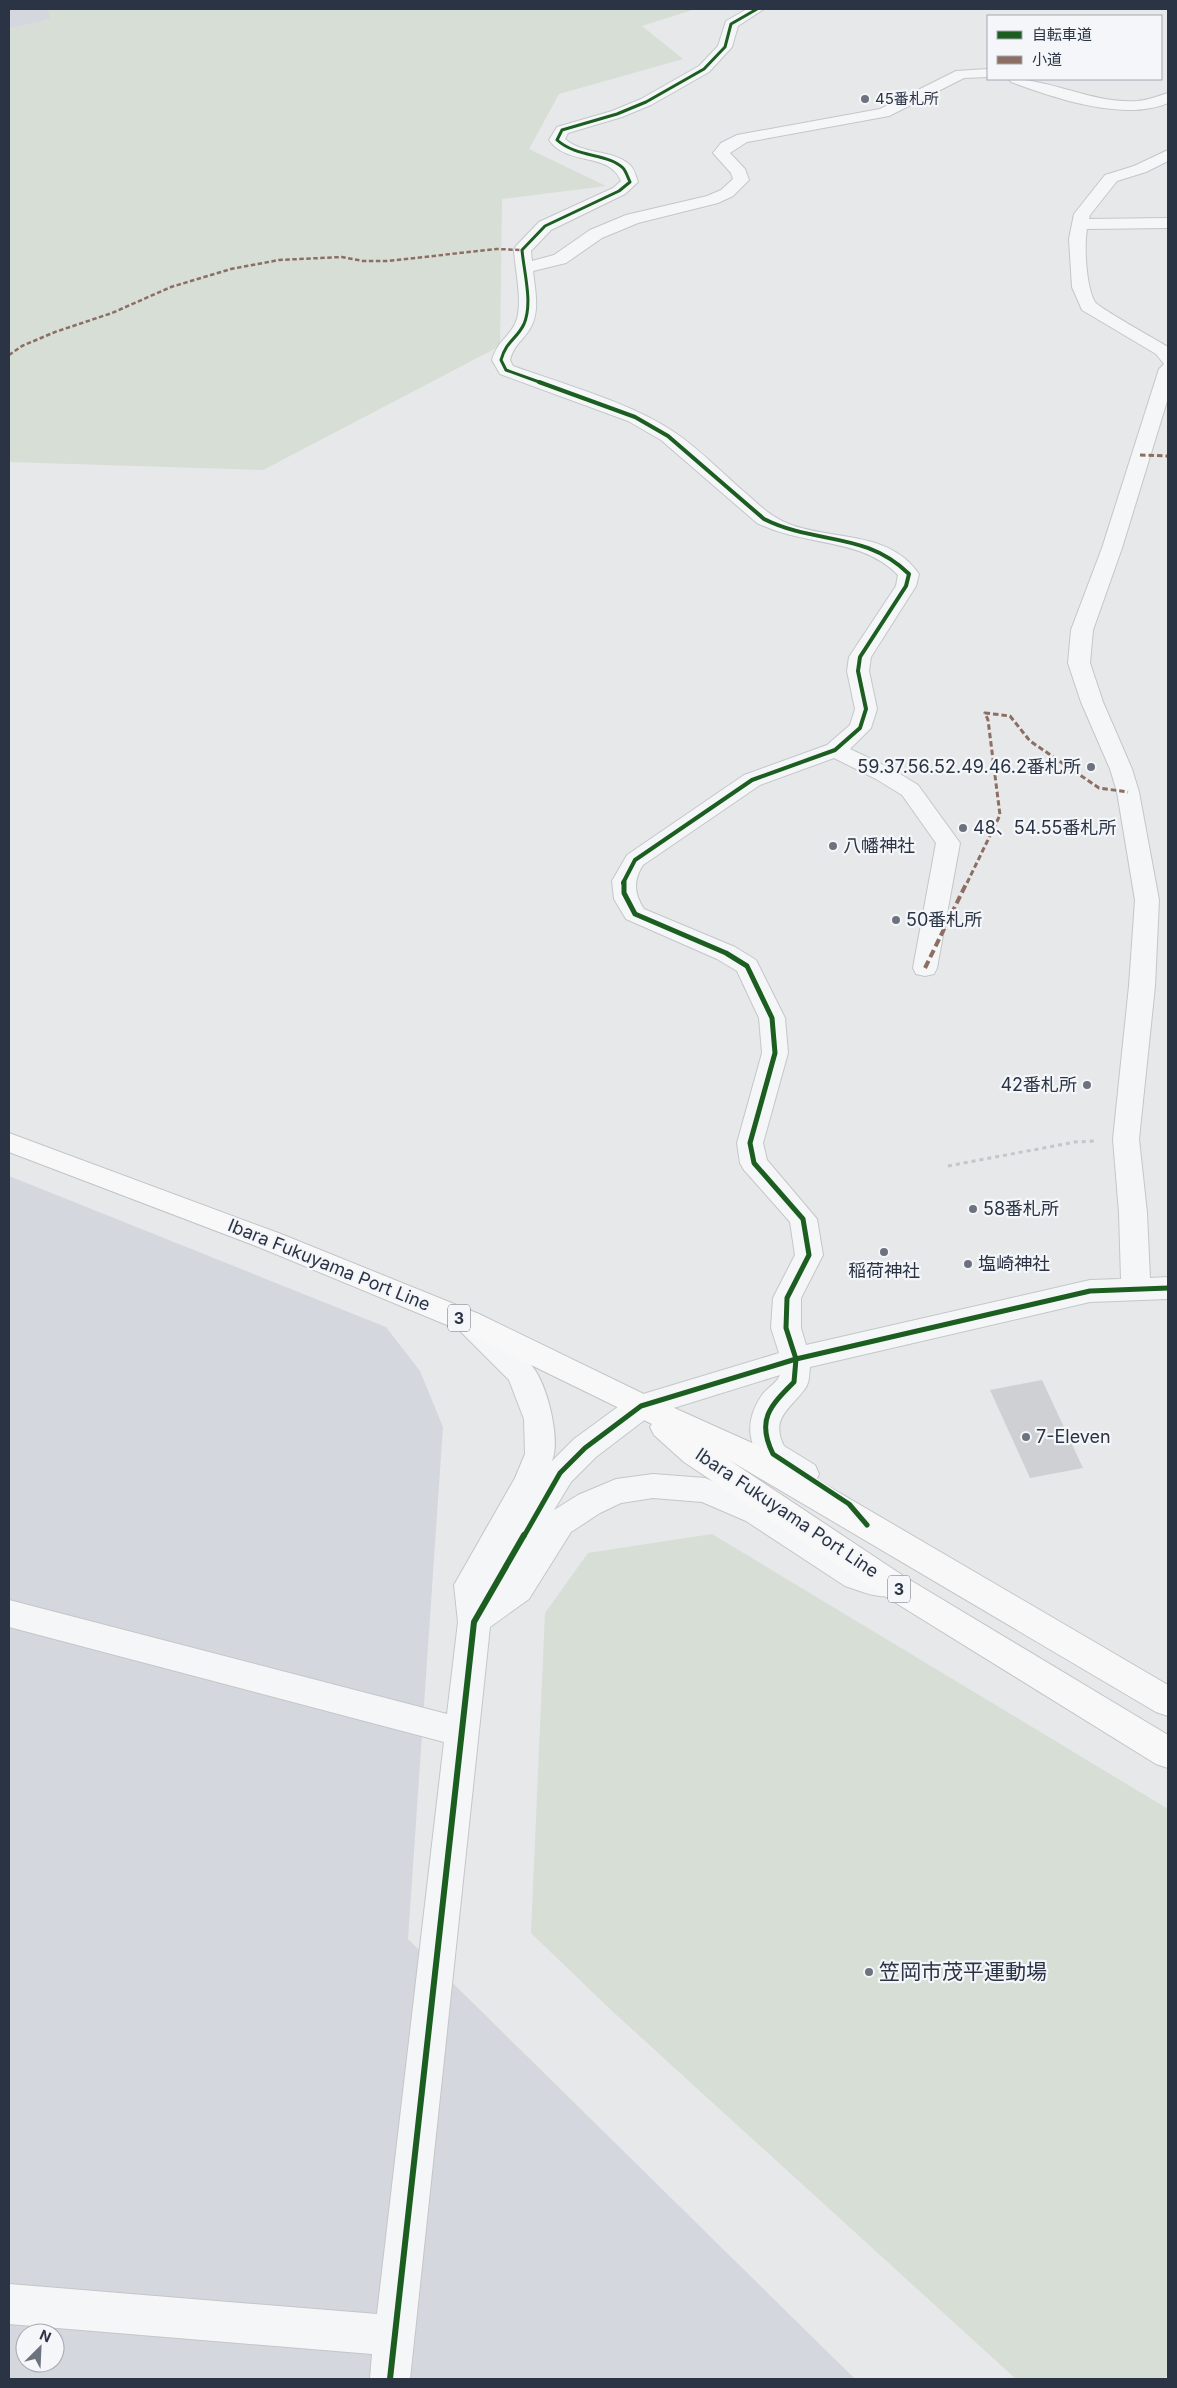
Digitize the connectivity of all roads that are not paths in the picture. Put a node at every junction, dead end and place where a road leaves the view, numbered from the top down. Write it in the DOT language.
graph roads {
  1 [pos="757,9"];
  2 [pos="987,73"];
  3 [pos="1018,80"];
  4 [pos="1168,98"];
  5 [pos="1168,155"];
  6 [pos="1168,223"];
  7 [pos="1081,224"];
  8 [pos="525,268"];
  9 [pos="1168,360"];
  10 [pos="1168,369"];
  11 [pos="835,750"];
  12 [pos="925,968"];
  13 [pos="9,1142"];
  14 [pos="1136,1288"];
  15 [pos="1168,1288"];
  16 [pos="469,1322"];
  17 [pos="796,1359"];
  18 [pos="641,1406"];
  19 [pos="867,1525"];
  20 [pos="894,1586"];
  21 [pos="9,1613"];
  22 [pos="474,1622"];
  23 [pos="1168,1702"];
  24 [pos="460,1732"];
  25 [pos="1168,1753"];
  26 [pos="9,2304"];
  27 [pos="394,2336"];
  28 [pos="390,2379"];
  1 -- 8 [label="street"];
  2 -- 8 [label="street"];
  3 -- 4 [label="street"];
  5 -- 7 [label="street"];
  6 -- 7 [label="street"];
  7 -- 9 [label="street"];
  8 -- 11 [label="street"];
  10 -- 14 [label="street"];
  11 -- 12 [label="street"];
  11 -- 17 [label="street"];
  13 -- 16 [label="main road, Ibara Fukuyama Port Line / 3"];
  14 -- 15 [label="street"];
  14 -- 17 [label="street"];
  16 -- 18 [label="main road, Ibara Fukuyama Port Line / 3"];
  16 -- 22 [label="street"];
  17 -- 18 [label="street"];
  17 -- 19 [label="street"];
  18 -- 19 [label="main road, Ibara Fukuyama Port Line / 3"];
  18 -- 20 [label="main road, Ibara Fukuyama Port Line / 3"];
  18 -- 22 [label="street"];
  19 -- 23 [label="main road, Ibara Fukuyama Port Line / 3"];
  20 -- 22 [label="street"];
  20 -- 25 [label="main road, Ibara Fukuyama Port Line / 3"];
  21 -- 24 [label="street"];
  22 -- 24 [label="street"];
  24 -- 27 [label="street"];
  26 -- 27 [label="street"];
  27 -- 28 [label="street"];
}
